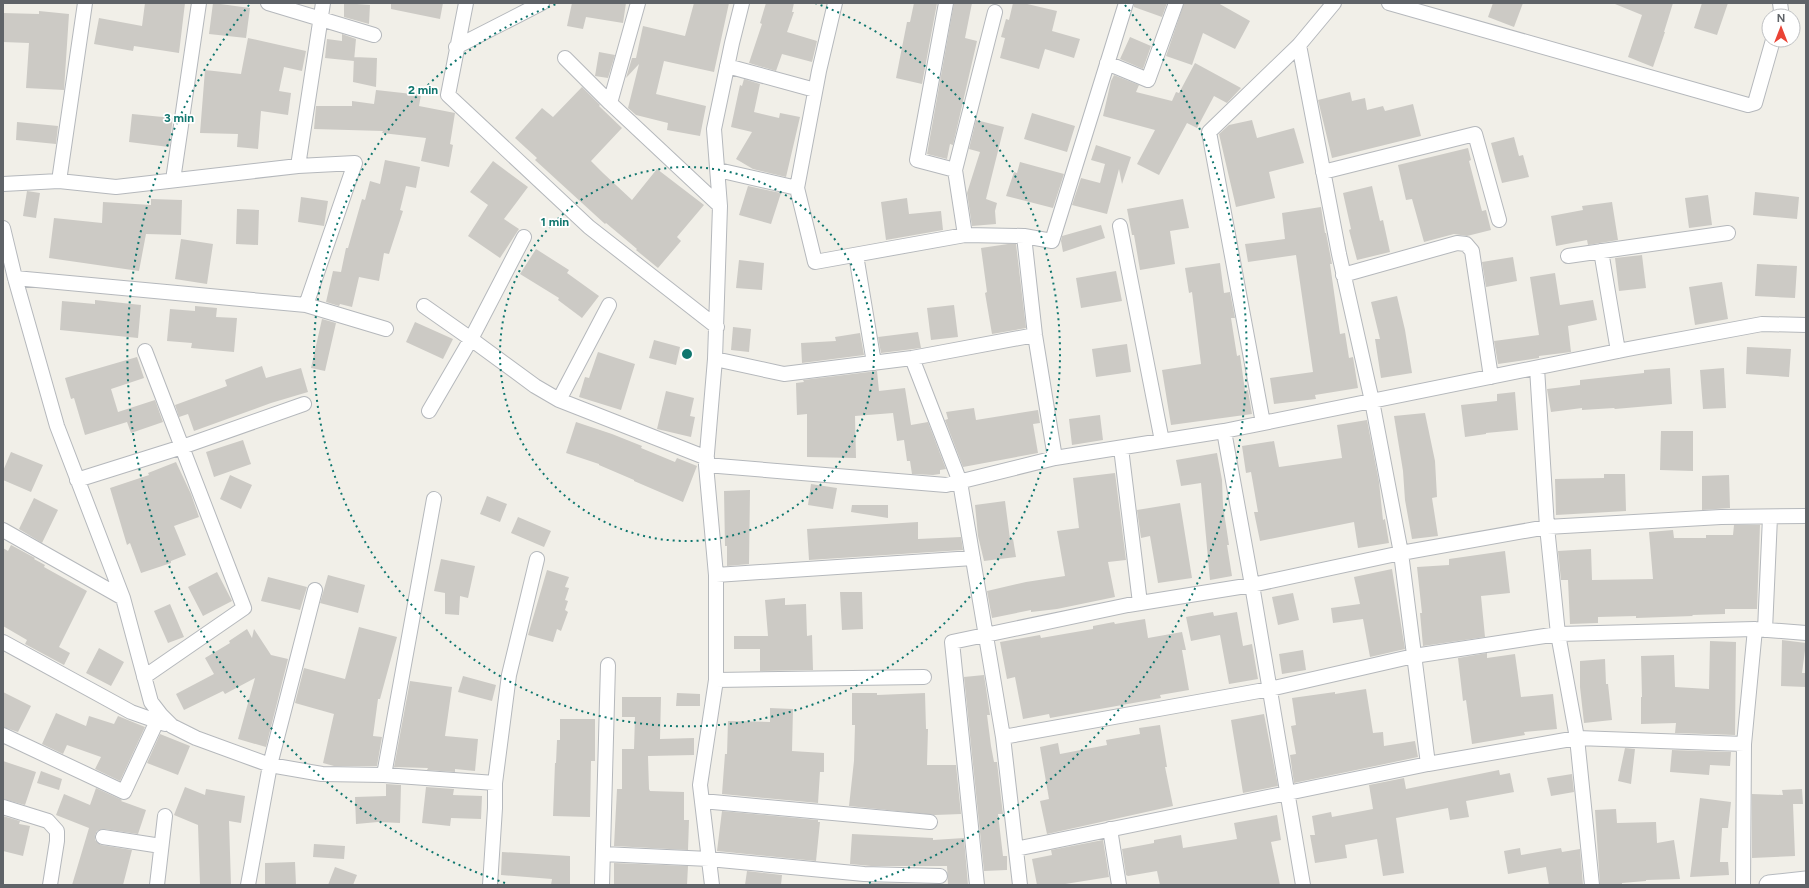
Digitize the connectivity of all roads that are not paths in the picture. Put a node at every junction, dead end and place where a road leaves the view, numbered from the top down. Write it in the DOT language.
graph roads {
  1 [pos="85,3"];
  2 [pos="199,3"];
  3 [pos="268,3"];
  4 [pos="323,3"];
  5 [pos="466,3"];
  6 [pos="542,3"];
  7 [pos="638,3"];
  8 [pos="742,3"];
  9 [pos="835,3"];
  10 [pos="946,3"];
  11 [pos="1126,3"];
  12 [pos="1176,3"];
  13 [pos="1334,3"];
  14 [pos="1389,3"];
  15 [pos="995,12"];
  16 [pos="321,18"];
  17 [pos="374,35"];
  18 [pos="1299,45"];
  19 [pos="456,47"];
  20 [pos="1771,48"];
  21 [pos="566,58"];
  22 [pos="1107,63"];
  23 [pos="727,66"];
  24 [pos="815,90"];
  25 [pos="610,103"];
  26 [pos="298,166"];
  27 [pos="718,170"];
  28 [pos="955,170"];
  29 [pos="1323,172"];
  30 [pos="173,180"];
  31 [pos="59,182"];
  32 [pos="3,184"];
  33 [pos="797,188"];
  34 [pos="720,206"];
  35 [pos="1499,220"];
  36 [pos="1120,226"];
  37 [pos="3,228"];
  38 [pos="1728,233"];
  39 [pos="965,236"];
  40 [pos="1024,236"];
  41 [pos="524,237"];
  42 [pos="1601,251"];
  43 [pos="856,255"];
  44 [pos="1568,256"];
  45 [pos="1343,274"];
  46 [pos="15,278"];
  47 [pos="306,305"];
  48 [pos="609,305"];
  49 [pos="424,306"];
  50 [pos="1806,325"];
  51 [pos="716,327"];
  52 [pos="386,329"];
  53 [pos="1035,335"];
  54 [pos="470,339"];
  55 [pos="145,351"];
  56 [pos="1618,351"];
  57 [pos="912,358"];
  58 [pos="715,359"];
  59 [pos="874,363"];
  60 [pos="1537,368"];
  61 [pos="1491,377"];
  62 [pos="559,400"];
  63 [pos="1372,401"];
  64 [pos="304,404"];
  65 [pos="429,411"];
  66 [pos="1263,423"];
  67 [pos="1224,431"];
  68 [pos="1162,441"];
  69 [pos="182,447"];
  70 [pos="1121,448"];
  71 [pos="1055,458"];
  72 [pos="707,462"];
  73 [pos="78,480"];
  74 [pos="960,482"];
  75 [pos="434,499"];
  76 [pos="1806,516"];
  77 [pos="1770,517"];
  78 [pos="1547,528"];
  79 [pos="3,530"];
  80 [pos="1401,553"];
  81 [pos="973,558"];
  82 [pos="537,559"];
  83 [pos="716,575"];
  84 [pos="1252,585"];
  85 [pos="315,590"];
  86 [pos="123,598"];
  87 [pos="1140,603"];
  88 [pos="1760,629"];
  89 [pos="1806,632"];
  90 [pos="1558,634"];
  91 [pos="987,636"];
  92 [pos="3,642"];
  93 [pos="1414,656"];
  94 [pos="608,665"];
  95 [pos="144,677"];
  96 [pos="924,677"];
  97 [pos="716,680"];
  98 [pos="1270,689"];
  99 [pos="157,721"];
  100 [pos="172,726"];
  101 [pos="3,735"];
  102 [pos="1003,737"];
  103 [pos="1577,738"];
  104 [pos="1744,744"];
  105 [pos="1428,764"];
  106 [pos="270,765"];
  107 [pos="384,776"];
  108 [pos="495,783"];
  109 [pos="1287,793"];
  110 [pos="702,800"];
  111 [pos="3,807"];
  112 [pos="165,816"];
  113 [pos="930,822"];
  114 [pos="1110,829"];
  115 [pos="103,838"];
  116 [pos="161,846"];
  117 [pos="1016,849"];
  118 [pos="603,854"];
  119 [pos="709,859"];
  120 [pos="940,876"];
  121 [pos="1806,881"];
  122 [pos="50,885"];
  123 [pos="157,885"];
  124 [pos="248,885"];
  125 [pos="490,885"];
  126 [pos="602,885"];
  127 [pos="712,885"];
  128 [pos="977,885"];
  129 [pos="1020,885"];
  130 [pos="1119,885"];
  131 [pos="1303,885"];
  132 [pos="1592,885"];
  133 [pos="1744,885"];
  134 [pos="1769,885"];
  1 -- 31 [label="street"];
  2 -- 30 [label="street"];
  3 -- 16 [label="street"];
  4 -- 16 [label="street"];
  5 -- 19 [label="street"];
  6 -- 19 [label="street"];
  7 -- 25 [label="street"];
  8 -- 23 [label="street"];
  9 -- 24 [label="street"];
  10 -- 28 [label="street"];
  11 -- 22 [label="street"];
  12 -- 22 [label="street"];
  13 -- 18 [label="street"];
  14 -- 20 [label="street"];
  15 -- 28 [label="street"];
  16 -- 17 [label="street"];
  16 -- 26 [label="street"];
  18 -- 29 [label="street"];
  18 -- 66 [label="street"];
  19 -- 51 [label="street"];
  21 -- 25 [label="street"];
  22 -- 40 [label="street"];
  23 -- 24 [label="street"];
  23 -- 27 [label="street"];
  24 -- 33 [label="street"];
  25 -- 34 [label="street"];
  26 -- 30 [label="street"];
  26 -- 47 [label="street"];
  27 -- 33 [label="street"];
  27 -- 34 [label="street"];
  28 -- 39 [label="street"];
  29 -- 35 [label="street"];
  29 -- 45 [label="street"];
  30 -- 31 [label="street"];
  31 -- 32 [label="street"];
  33 -- 43 [label="street"];
  34 -- 51 [label="street"];
  36 -- 68 [label="street"];
  37 -- 46 [label="street"];
  38 -- 42 [label="street"];
  39 -- 40 [label="street"];
  39 -- 43 [label="street"];
  40 -- 53 [label="street"];
  41 -- 54 [label="street"];
  42 -- 44 [label="street"];
  42 -- 56 [label="street"];
  43 -- 59 [label="street"];
  45 -- 61 [label="street"];
  45 -- 63 [label="street"];
  46 -- 47 [label="street"];
  46 -- 73 [label="street"];
  47 -- 52 [label="street"];
  48 -- 62 [label="street"];
  49 -- 54 [label="street"];
  50 -- 56 [label="street"];
  51 -- 58 [label="street"];
  53 -- 57 [label="street"];
  53 -- 71 [label="street"];
  54 -- 62 [label="street"];
  54 -- 65 [label="street"];
  55 -- 69 [label="street"];
  56 -- 60 [label="street"];
  57 -- 59 [label="street"];
  57 -- 74 [label="street"];
  58 -- 59 [label="street"];
  58 -- 72 [label="street"];
  60 -- 61 [label="street"];
  60 -- 78 [label="street"];
  61 -- 63 [label="street"];
  62 -- 72 [label="street"];
  63 -- 66 [label="street"];
  63 -- 80 [label="street"];
  64 -- 69 [label="street"];
  66 -- 67 [label="street"];
  67 -- 68 [label="street"];
  67 -- 84 [label="street"];
  68 -- 70 [label="street"];
  69 -- 73 [label="street"];
  69 -- 95 [label="street"];
  70 -- 71 [label="street"];
  70 -- 87 [label="street"];
  71 -- 74 [label="street"];
  72 -- 74 [label="street"];
  72 -- 83 [label="street"];
  73 -- 86 [label="street"];
  74 -- 81 [label="street"];
  75 -- 107 [label="street"];
  76 -- 77 [label="street"];
  77 -- 78 [label="street"];
  77 -- 88 [label="street"];
  78 -- 80 [label="street"];
  78 -- 90 [label="street"];
  79 -- 86 [label="street"];
  80 -- 84 [label="street"];
  80 -- 93 [label="street"];
  81 -- 83 [label="street"];
  81 -- 91 [label="street"];
  82 -- 108 [label="street"];
  83 -- 97 [label="street"];
  84 -- 87 [label="street"];
  84 -- 98 [label="street"];
  85 -- 106 [label="street"];
  86 -- 95 [label="street"];
  87 -- 91 [label="street"];
  88 -- 89 [label="street"];
  88 -- 90 [label="street"];
  88 -- 104 [label="street"];
  90 -- 93 [label="street"];
  90 -- 103 [label="street"];
  91 -- 102 [label="street"];
  91 -- 128 [label="street"];
  92 -- 99 [label="street"];
  93 -- 98 [label="street"];
  93 -- 105 [label="street"];
  94 -- 118 [label="street"];
  95 -- 100 [label="street"];
  96 -- 97 [label="street"];
  97 -- 110 [label="street"];
  98 -- 102 [label="street"];
  98 -- 109 [label="street"];
  99 -- 100 [label="street"];
  99 -- 101 [label="street"];
  100 -- 106 [label="street"];
  102 -- 117 [label="street"];
  103 -- 104 [label="street"];
  103 -- 105 [label="street"];
  103 -- 132 [label="street"];
  104 -- 133 [label="street"];
  105 -- 109 [label="street"];
  106 -- 107 [label="street"];
  106 -- 124 [label="street"];
  107 -- 108 [label="street"];
  108 -- 125 [label="street"];
  109 -- 114 [label="street"];
  109 -- 131 [label="street"];
  110 -- 113 [label="street"];
  110 -- 119 [label="street"];
  111 -- 122 [label="street"];
  112 -- 116 [label="street"];
  114 -- 117 [label="street"];
  114 -- 130 [label="street"];
  115 -- 116 [label="street"];
  116 -- 123 [label="street"];
  117 -- 129 [label="street"];
  118 -- 119 [label="street"];
  118 -- 126 [label="street"];
  119 -- 120 [label="street"];
  119 -- 127 [label="street"];
  121 -- 134 [label="street"];
}
